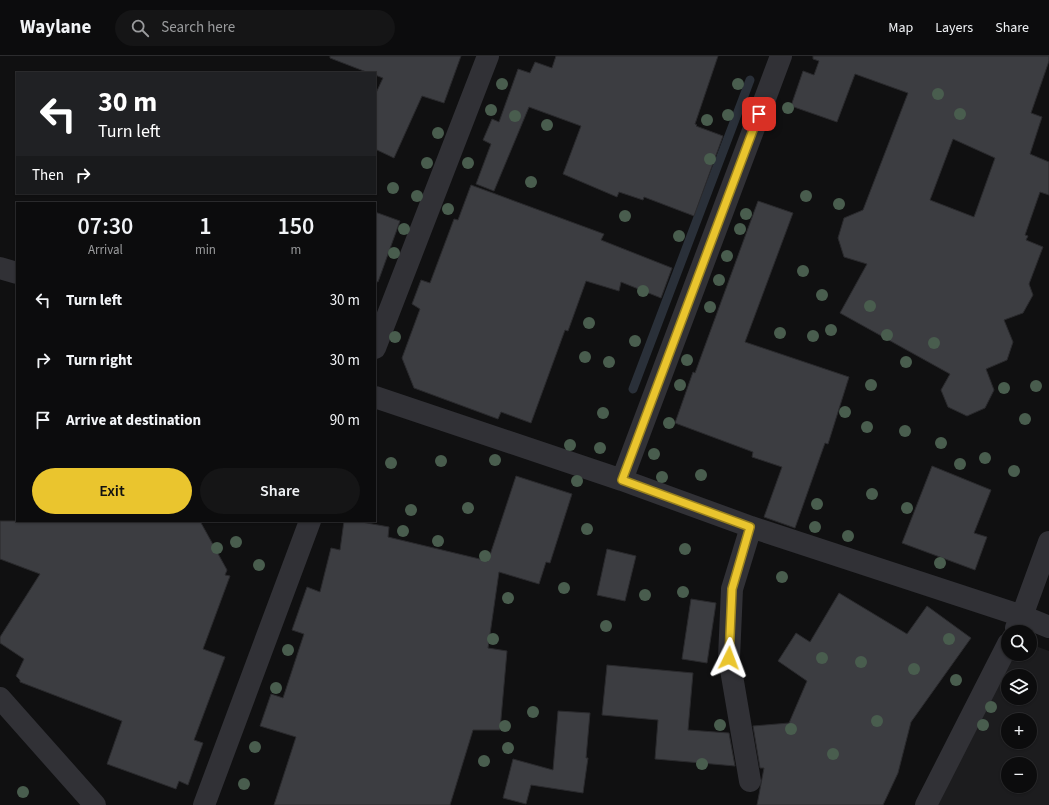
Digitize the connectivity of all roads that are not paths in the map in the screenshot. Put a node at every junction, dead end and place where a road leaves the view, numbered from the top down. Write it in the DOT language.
graph roads {
  1 [pos="488,56"];
  2 [pos="781,56"];
  3 [pos="0,268"];
  4 [pos="16,274"];
  5 [pos="376,345"];
  6 [pos="376,397"];
  7 [pos="622,480"];
  8 [pos="310,522"];
  9 [pos="750,527"];
  10 [pos="1049,542"];
  11 [pos="1018,624"];
  12 [pos="1049,627"];
  13 [pos="1001,658"];
  14 [pos="0,698"];
  15 [pos="750,781"];
  16 [pos="95,805"];
  17 [pos="204,805"];
  18 [pos="926,805"];
  1 -- 5 [label="street"];
  2 -- 7 [label="street"];
  3 -- 4 [label="street"];
  6 -- 7 [label="street"];
  7 -- 9 [label="street"];
  8 -- 17 [label="street"];
  9 -- 11 [label="street"];
  9 -- 15 [label="street"];
  10 -- 11 [label="street"];
  11 -- 12 [label="street"];
  13 -- 18 [label="street"];
  14 -- 16 [label="street"];
}
